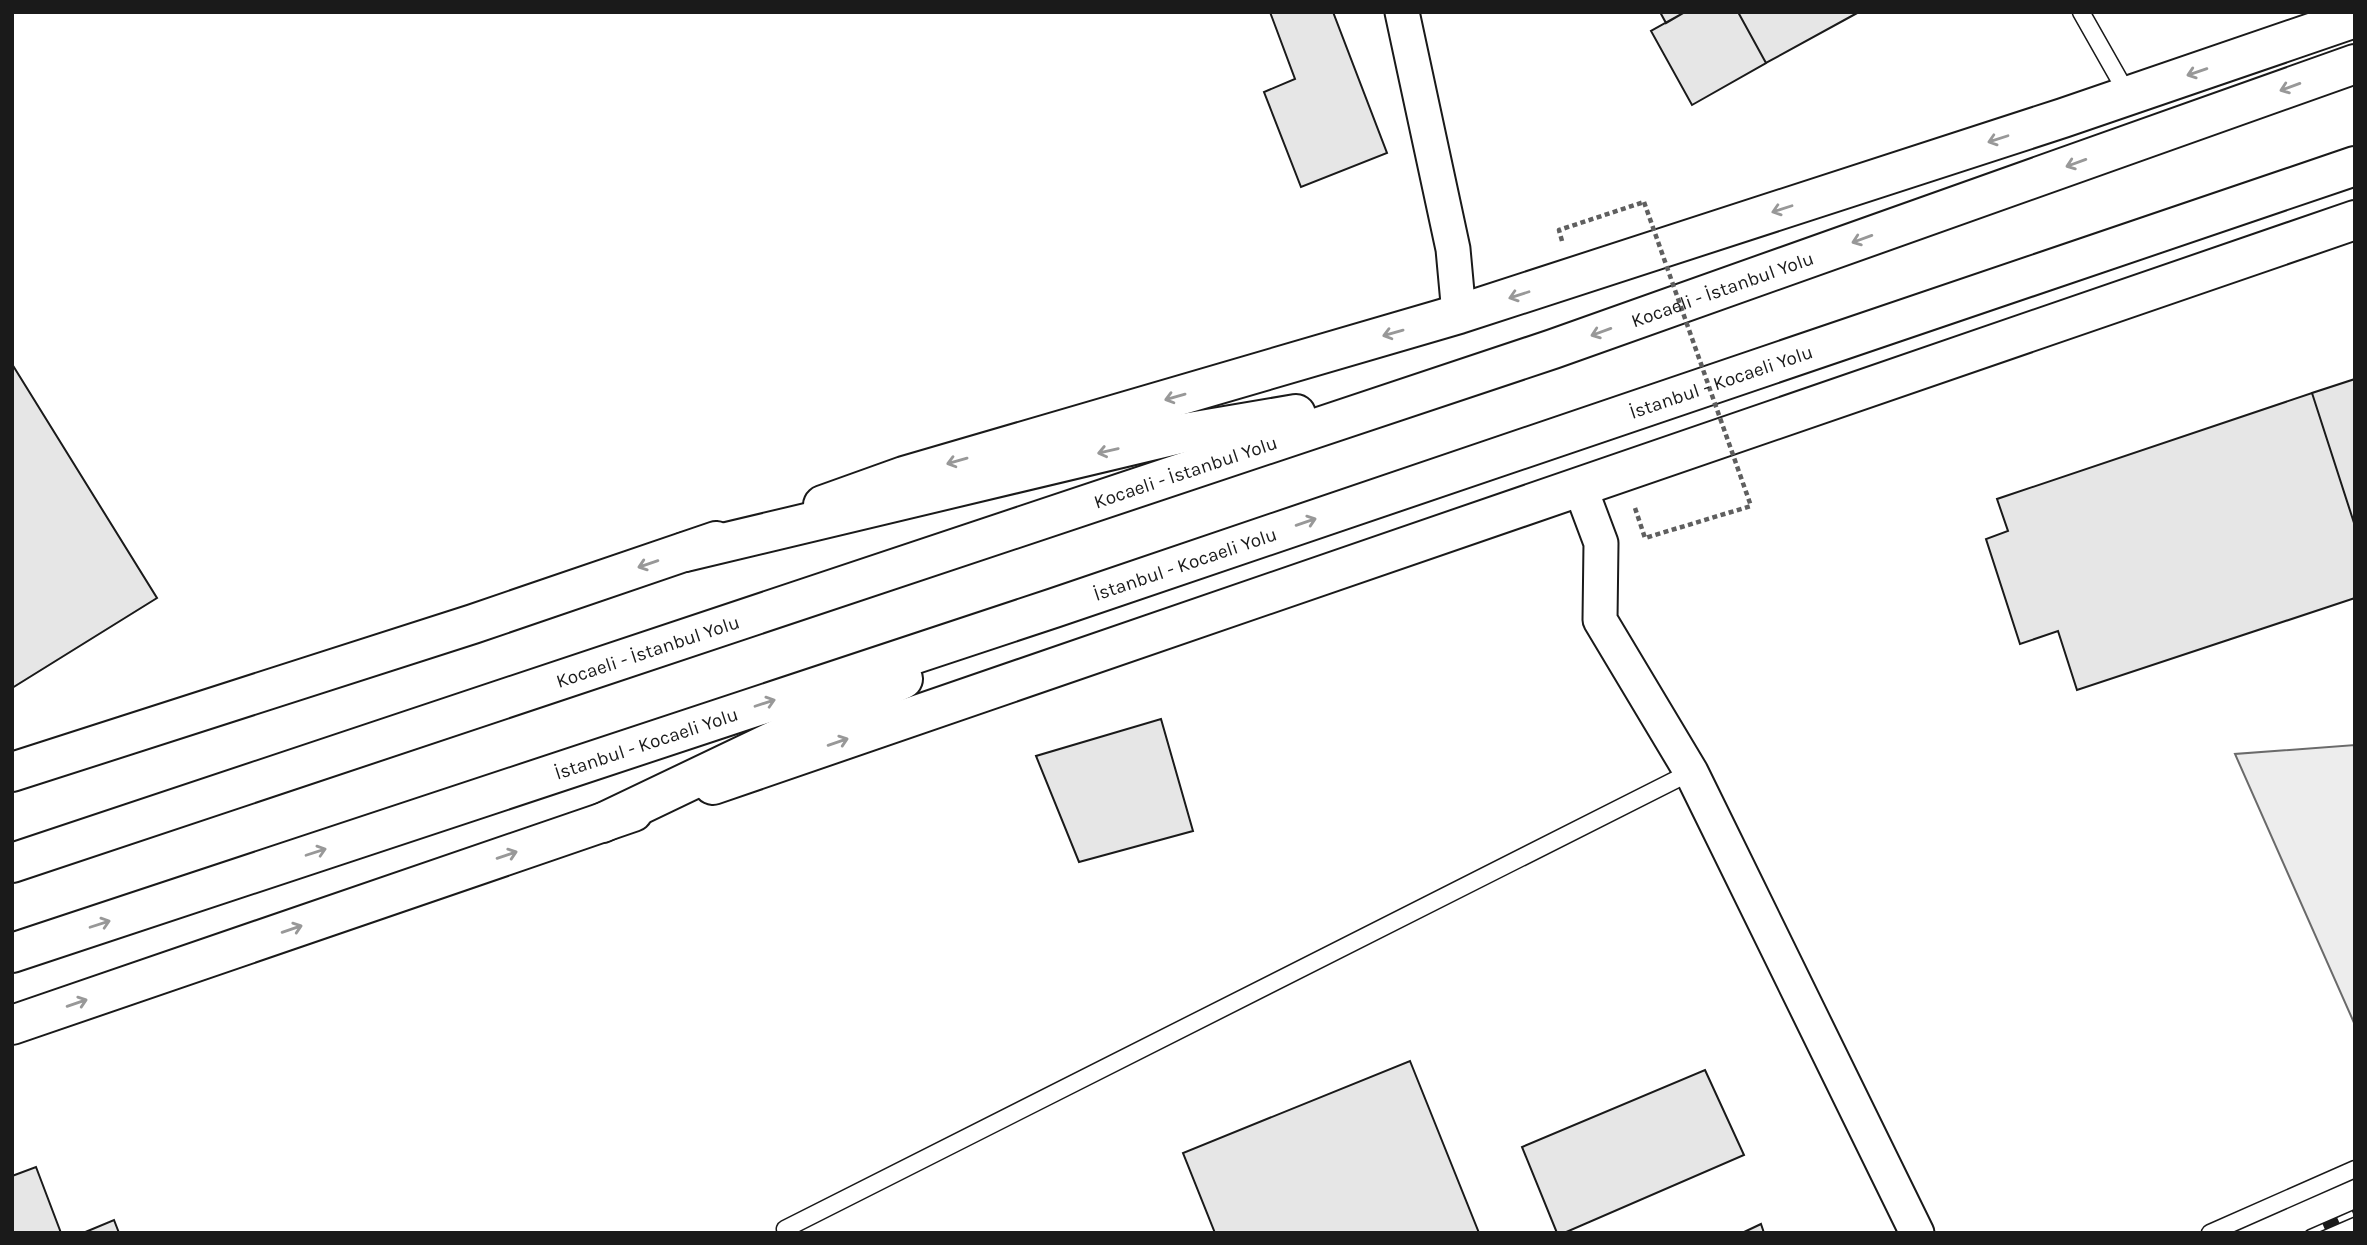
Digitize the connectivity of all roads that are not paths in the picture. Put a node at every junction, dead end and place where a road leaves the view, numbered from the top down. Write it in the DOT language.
graph roads {
  1 [pos="1402,12"];
  2 [pos="2081,12"];
  3 [pos="2355,18"];
  4 [pos="2355,64"];
  5 [pos="2129,96"];
  6 [pos="2355,166"];
  7 [pos="2355,220"];
  8 [pos="1459,314"];
  9 [pos="1416,394"];
  10 [pos="1580,487"];
  11 [pos="685,552"];
  12 [pos="1054,608"];
  13 [pos="12,772"];
  14 [pos="1690,772"];
  15 [pos="602,823"];
  16 [pos="12,863"];
  17 [pos="12,953"];
  18 [pos="12,1025"];
  19 [pos="2355,1169"];
  20 [pos="785,1229"];
  21 [pos="1917,1233"];
  22 [pos="2210,1233"];
  1 -- 8 [label="street"];
  2 -- 5 [label="lane"];
  3 -- 5 [label="main road, one-way"];
  4 -- 9 [label="main road, Kocaeli - İstanbul Yolu, one-way"];
  5 -- 8 [label="main road, one-way"];
  12 -- 6 [label="main road, İstanbul - Kocaeli Yolu, one-way"];
  7 -- 10 [label="main road"];
  8 -- 11 [label="main road, one-way"];
  9 -- 11 [label="main road, one-way"];
  9 -- 16 [label="main road, Kocaeli - İstanbul Yolu"];
  10 -- 14 [label="street"];
  15 -- 10 [label="main road, one-way"];
  11 -- 13 [label="main road, one-way"];
  12 -- 15 [label="main road"];
  17 -- 12 [label="main road, İstanbul - Kocaeli Yolu, one-way"];
  14 -- 20 [label="lane"];
  14 -- 21 [label="street"];
  18 -- 15 [label="main road, one-way"];
  19 -- 22 [label="lane"];
}
